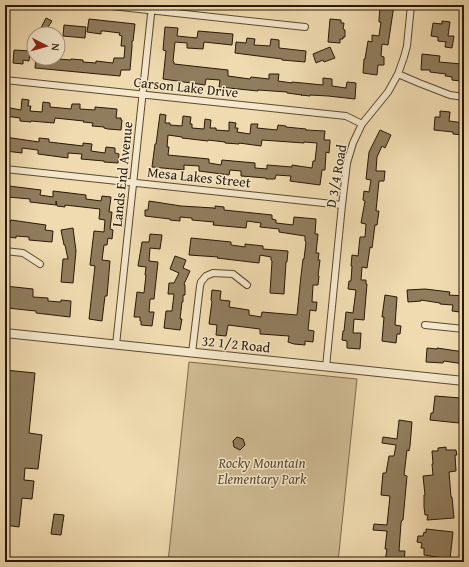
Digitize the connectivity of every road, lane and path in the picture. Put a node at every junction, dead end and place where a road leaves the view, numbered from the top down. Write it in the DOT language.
graph roads {
  1 [pos="102,5"];
  2 [pos="411,5"];
  3 [pos="152,8"];
  4 [pos="305,27"];
  5 [pos="398,74"];
  6 [pos="5,80"];
  7 [pos="143,95"];
  8 [pos="464,97"];
  9 [pos="362,124"];
  10 [pos="5,169"];
  11 [pos="134,182"];
  12 [pos="342,205"];
  13 [pos="5,251"];
  14 [pos="40,264"];
  15 [pos="246,285"];
  16 [pos="425,325"];
  17 [pos="464,329"];
  18 [pos="5,333"];
  19 [pos="116,345"];
  20 [pos="192,353"];
  21 [pos="326,367"];
  22 [pos="464,381"];
  1 -- 3 [label="street"];
  2 -- 5 [label="street, D 3/4 Road"];
  3 -- 4 [label="street"];
  3 -- 7 [label="street, Lands End Avenue"];
  5 -- 8 [label="street"];
  5 -- 9 [label="street, D 3/4 Road"];
  6 -- 7 [label="street, Carson Lake Drive"];
  7 -- 9 [label="street, Carson Lake Drive"];
  7 -- 11 [label="street, Lands End Avenue"];
  9 -- 12 [label="street, D 3/4 Road"];
  10 -- 11 [label="street, Mesa Lakes Street"];
  11 -- 12 [label="street, Mesa Lakes Street"];
  11 -- 19 [label="street, Lands End Avenue"];
  12 -- 21 [label="street, D 3/4 Road"];
  13 -- 14 [label="street"];
  15 -- 20 [label="street"];
  16 -- 17 [label="street"];
  18 -- 19 [label="street, 32 1/2 Road"];
  19 -- 20 [label="street, 32 1/2 Road"];
  20 -- 21 [label="street, 32 1/2 Road"];
  21 -- 22 [label="street, 32 1/2 Road"];
}
